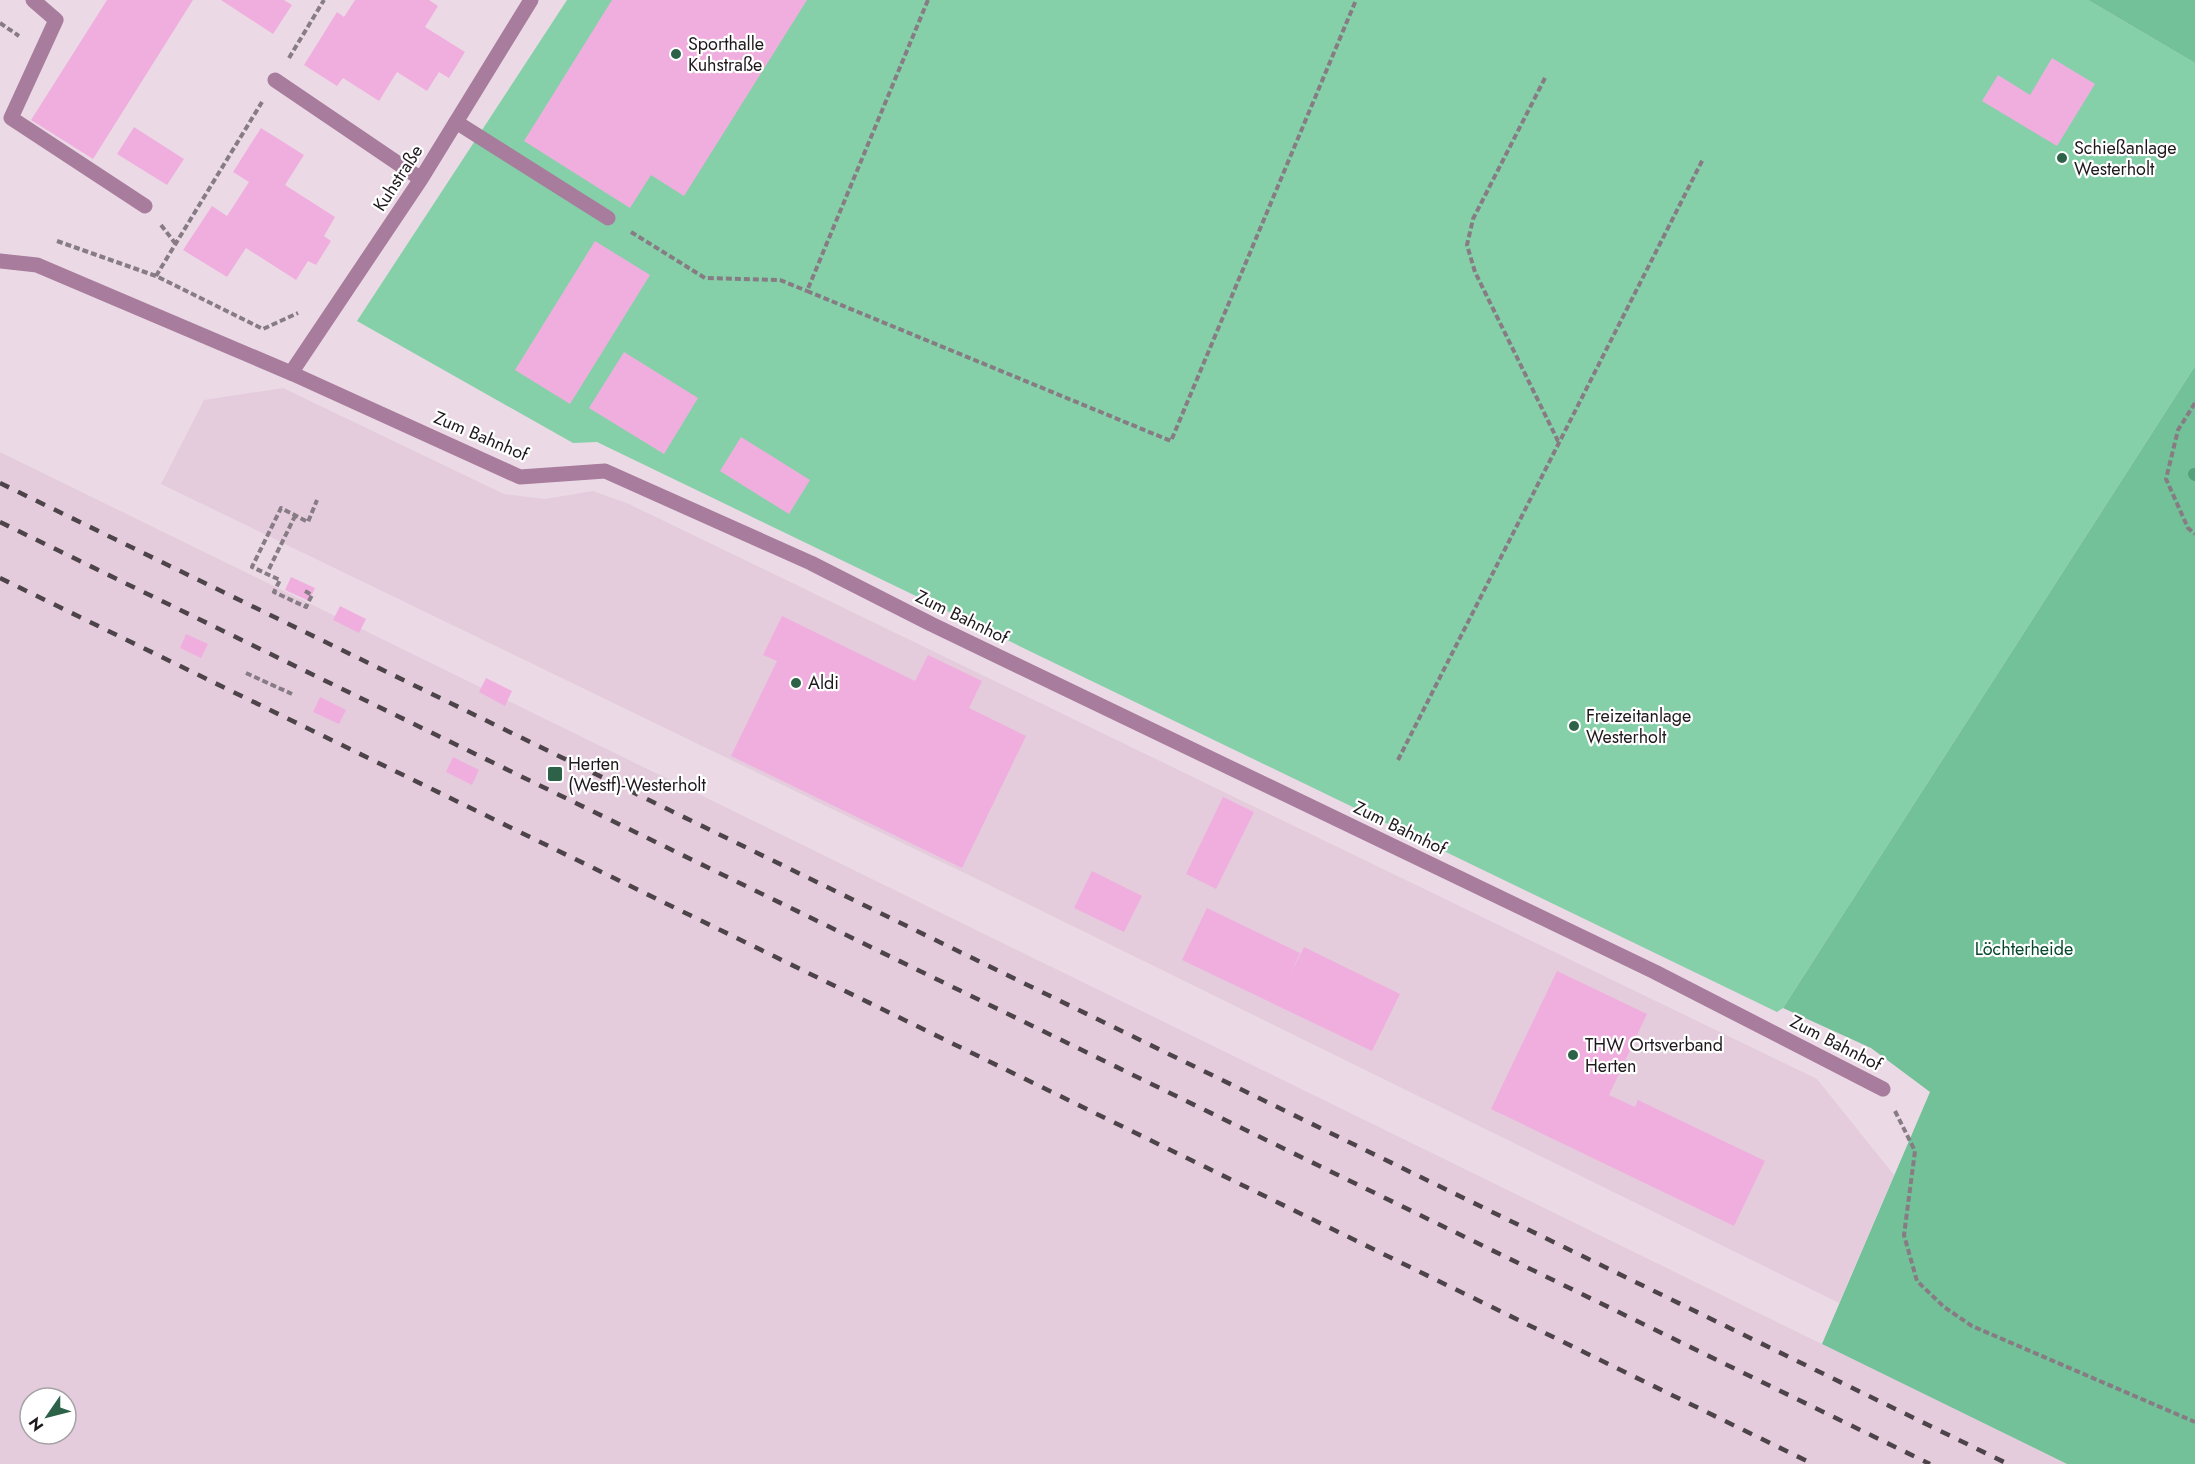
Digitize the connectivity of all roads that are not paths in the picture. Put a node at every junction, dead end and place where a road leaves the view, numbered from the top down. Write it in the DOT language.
graph roads {
  1 [pos="33,0"];
  2 [pos="531,0"];
  3 [pos="275,80"];
  4 [pos="456,122"];
  5 [pos="422,179"];
  6 [pos="146,206"];
  7 [pos="608,218"];
  8 [pos="0,261"];
  9 [pos="291,373"];
  10 [pos="1883,1089"];
  1 -- 6 [label="street"];
  2 -- 4 [label="street, Kuhstraße"];
  3 -- 5 [label="street"];
  4 -- 5 [label="street, Kuhstraße"];
  4 -- 7 [label="street"];
  5 -- 9 [label="street, Kuhstraße"];
  8 -- 9 [label="street, Zum Bahnhof"];
  9 -- 10 [label="street, Zum Bahnhof"];
}
